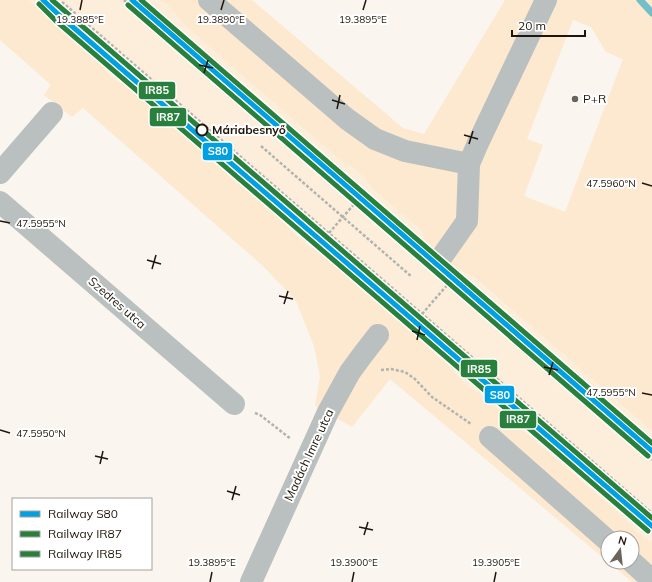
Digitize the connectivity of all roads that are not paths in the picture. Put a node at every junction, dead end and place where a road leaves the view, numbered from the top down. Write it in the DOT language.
graph roads {
  1 [pos="209,0"];
  2 [pos="546,0"];
  3 [pos="52,113"];
  4 [pos="469,164"];
  5 [pos="0,173"];
  6 [pos="0,202"];
  7 [pos="443,255"];
  8 [pos="378,335"];
  9 [pos="234,404"];
  10 [pos="490,437"];
  11 [pos="600,534"];
  12 [pos="640,569"];
  13 [pos="652,580"];
  14 [pos="252,582"];
  1 -- 4 [label="street"];
  2 -- 4 [label="street"];
  3 -- 5 [label="street"];
  4 -- 7 [label="street"];
  6 -- 9 [label="street, Szedres utca"];
  8 -- 14 [label="street, Madách Imre utca"];
  10 -- 11 [label="street"];
  12 -- 13 [label="street"];
}
